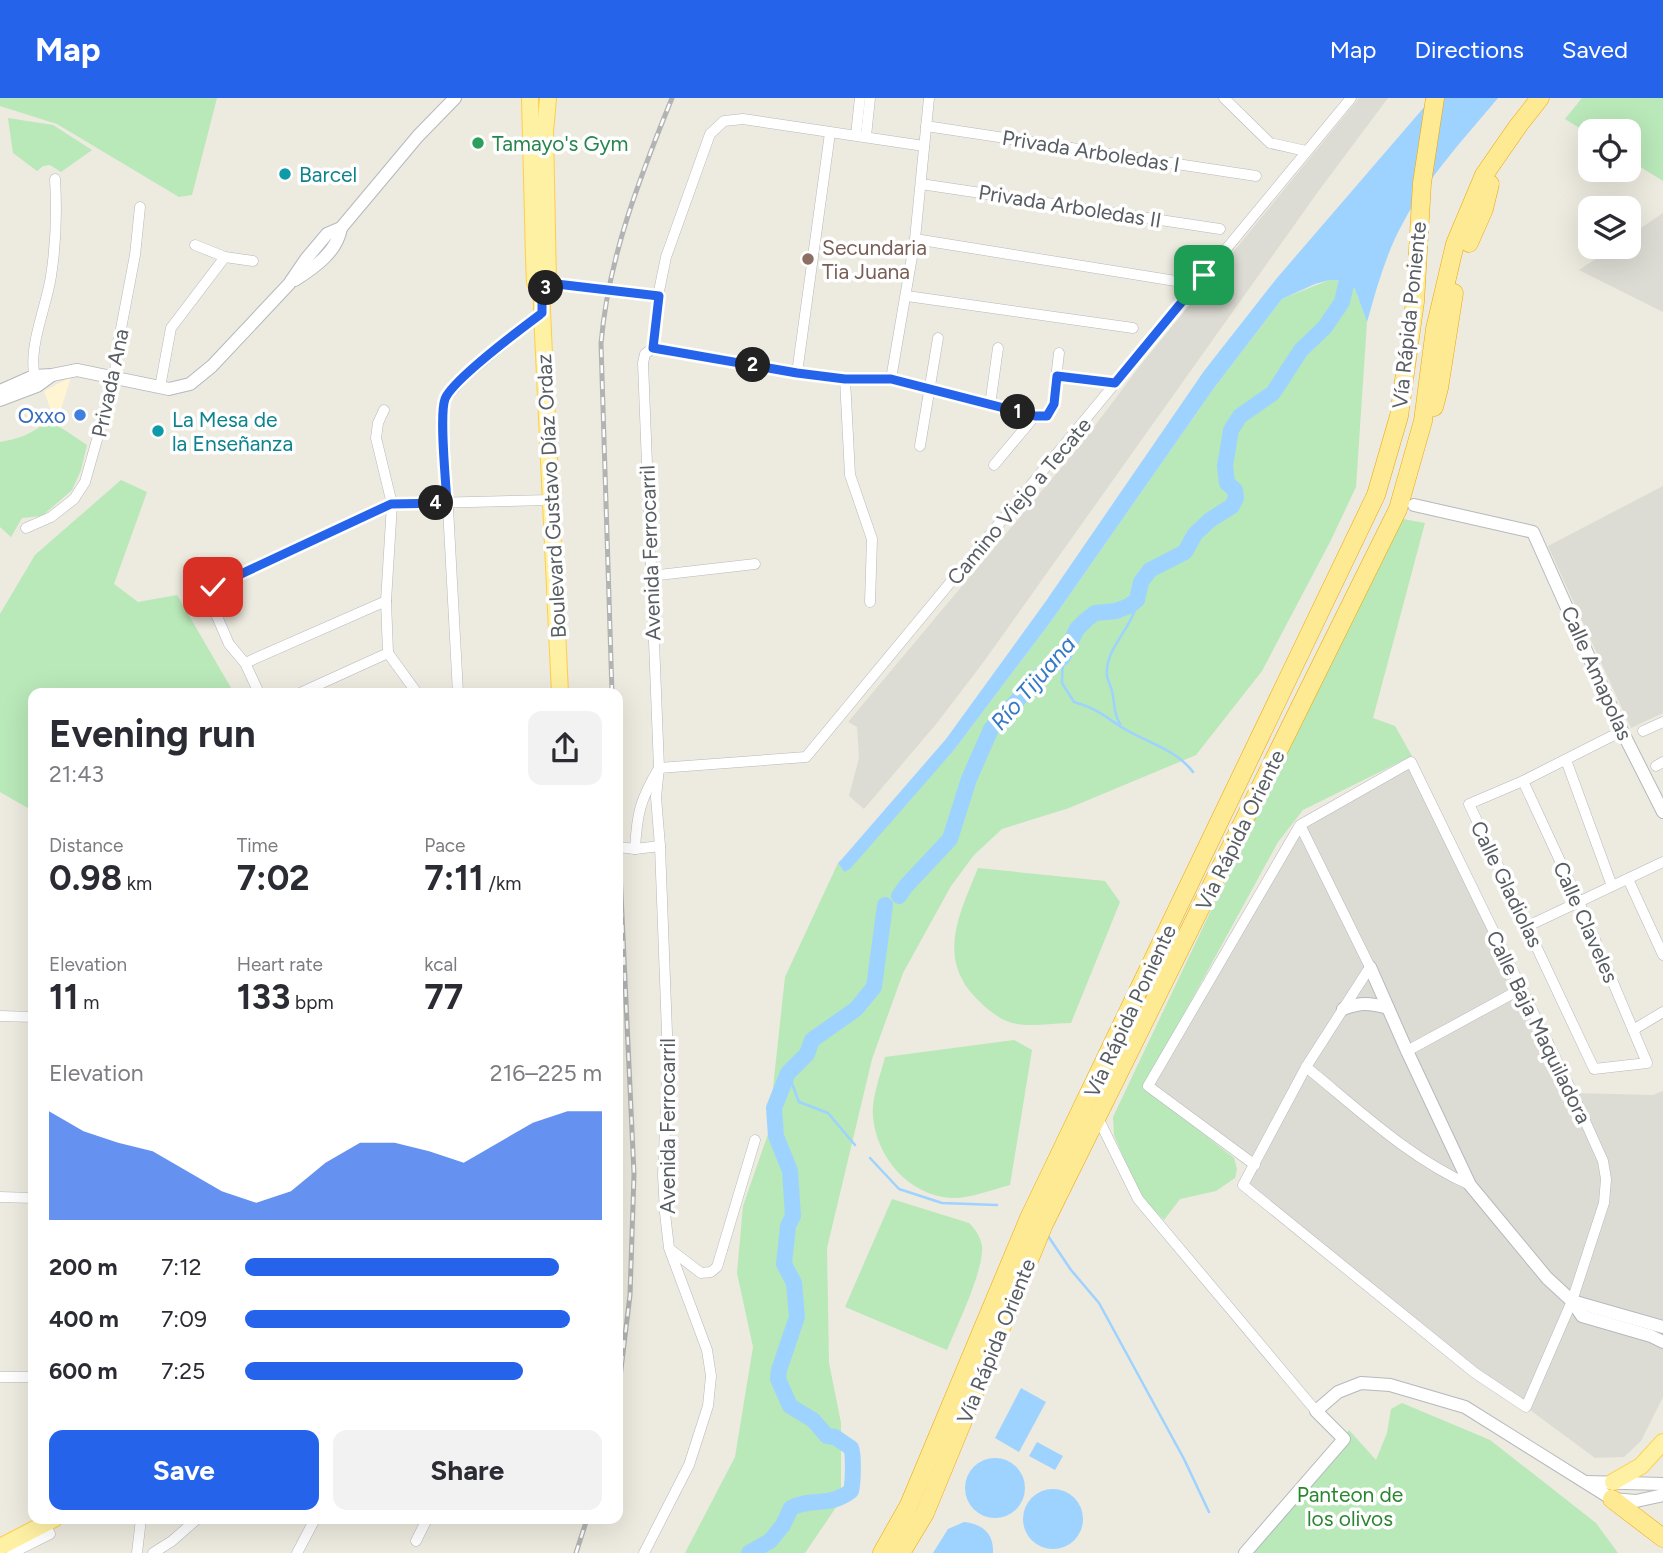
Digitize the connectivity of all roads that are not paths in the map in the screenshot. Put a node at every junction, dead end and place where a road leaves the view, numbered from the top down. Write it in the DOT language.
graph roads {
  1 [pos="455,98"];
  2 [pos="530,98"];
  3 [pos="541,98"];
  4 [pos="548,98"];
  5 [pos="860,98"];
  6 [pos="870,98"];
  7 [pos="929,98"];
  8 [pos="1224,98"];
  9 [pos="1351,98"];
  10 [pos="1435,98"];
  11 [pos="1552,98"];
  12 [pos="1535,105"];
  13 [pos="926,126"];
  14 [pos="545,132"];
  15 [pos="830,133"];
  16 [pos="861,136"];
  17 [pos="924,146"];
  18 [pos="1307,151"];
  19 [pos="1496,157"];
  20 [pos="1256,176"];
  21 [pos="55,179"];
  22 [pos="921,184"];
  23 [pos="140,207"];
  24 [pos="1220,229"];
  25 [pos="915,239"];
  26 [pos="195,244"];
  27 [pos="225,257"];
  28 [pos="253,261"];
  29 [pos="1182,282"];
  30 [pos="542,283"];
  31 [pos="659,296"];
  32 [pos="907,296"];
  33 [pos="542,306"];
  34 [pos="1133,328"];
  35 [pos="938,338"];
  36 [pos="653,348"];
  37 [pos="998,348"];
  38 [pos="1059,353"];
  39 [pos="797,373"];
  40 [pos="115,376"];
  41 [pos="1057,376"];
  42 [pos="845,379"];
  43 [pos="891,379"];
  44 [pos="35,381"];
  45 [pos="1115,383"];
  46 [pos="160,387"];
  47 [pos="930,390"];
  48 [pos="0,391"];
  49 [pos="0,400"];
  50 [pos="990,405"];
  51 [pos="384,410"];
  52 [pos="1035,416"];
  53 [pos="920,446"];
  54 [pos="994,465"];
  55 [pos="551,500"];
  56 [pos="447,503"];
  57 [pos="391,504"];
  58 [pos="1414,505"];
  59 [pos="26,528"];
  60 [pos="755,565"];
  61 [pos="650,576"];
  62 [pos="386,601"];
  63 [pos="870,602"];
  64 [pos="388,653"];
  65 [pos="245,663"];
  66 [pos="257,688"];
  67 [pos="311,688"];
  68 [pos="413,688"];
  69 [pos="458,688"];
  70 [pos="560,688"];
  71 [pos="1663,722"];
  72 [pos="1622,731"];
  73 [pos="1643,731"];
  74 [pos="1566,760"];
  75 [pos="659,768"];
  76 [pos="1523,781"];
  77 [pos="1663,812"];
  78 [pos="1300,825"];
  79 [pos="660,846"];
  80 [pos="623,848"];
  81 [pos="635,849"];
  82 [pos="1663,862"];
  83 [pos="1628,879"];
  84 [pos="1612,886"];
  85 [pos="1579,902"];
  86 [pos="1528,926"];
  87 [pos="1663,955"];
  88 [pos="1370,967"];
  89 [pos="1521,989"];
  90 [pos="1388,1008"];
  91 [pos="1343,1009"];
  92 [pos="1663,1012"];
  93 [pos="0,1016"];
  94 [pos="28,1017"];
  95 [pos="1633,1030"];
  96 [pos="1407,1051"];
  97 [pos="1647,1063"];
  98 [pos="1306,1067"];
  99 [pos="1098,1118"];
  100 [pos="755,1140"];
  101 [pos="1255,1165"];
  102 [pos="1470,1185"];
  103 [pos="0,1197"];
  104 [pos="28,1198"];
  105 [pos="669,1248"];
  106 [pos="1572,1301"];
  107 [pos="1663,1327"];
  108 [pos="1663,1342"];
  109 [pos="0,1377"];
  110 [pos="28,1377"];
  111 [pos="1317,1411"];
  112 [pos="1663,1442"];
  113 [pos="1663,1484"];
  114 [pos="1612,1490"];
  115 [pos="1663,1495"];
  116 [pos="45,1524"];
  117 [pos="49,1524"];
  118 [pos="140,1524"];
  119 [pos="191,1524"];
  120 [pos="313,1524"];
  121 [pos="424,1524"];
  122 [pos="1663,1538"];
  123 [pos="416,1541"];
  124 [pos="0,1547"];
  125 [pos="302,1551"];
  126 [pos="12,1553"];
  127 [pos="137,1553"];
  128 [pos="153,1553"];
  129 [pos="644,1553"];
  130 [pos="881,1553"];
  131 [pos="901,1553"];
  132 [pos="1245,1553"];
  1 -- 46 [label="street"];
  2 -- 30 [label="main road, Boulevard Gustavo Díaz Ordaz"];
  3 -- 14 [label="main road"];
  4 -- 14 [label="main road, Boulevard Gustavo Díaz Ordaz"];
  5 -- 16 [label="street"];
  6 -- 16 [label="street"];
  7 -- 13 [label="street"];
  8 -- 18 [label="street"];
  9 -- 18 [label="street, Camino Viejo a Tecate"];
  10 -- 130 [label="highway, Vía Rápida Poniente"];
  11 -- 12 [label="highway"];
  12 -- 19 [label="highway, Vía Rápida Oriente"];
  13 -- 17 [label="street"];
  13 -- 20 [label="street, Privada Arboledas I"];
  14 -- 30 [label="main road, Boulevard Gustavo Díaz Ordaz"];
  15 -- 16 [label="street"];
  15 -- 31 [label="street, Avenida Ferrocarril"];
  15 -- 39 [label="street"];
  16 -- 17 [label="street"];
  17 -- 22 [label="street"];
  18 -- 45 [label="street, Camino Viejo a Tecate"];
  19 -- 58 [label="highway"];
  19 -- 99 [label="highway, Vía Rápida Oriente"];
  21 -- 44 [label="street"];
  22 -- 24 [label="street, Privada Arboledas II"];
  22 -- 25 [label="street"];
  23 -- 40 [label="street, Privada Ana"];
  25 -- 29 [label="street"];
  25 -- 32 [label="street"];
  26 -- 27 [label="street"];
  27 -- 28 [label="street"];
  27 -- 46 [label="street"];
  30 -- 31 [label="street"];
  30 -- 33 [label="main road, Boulevard Gustavo Díaz Ordaz"];
  31 -- 36 [label="street, Avenida Ferrocarril"];
  32 -- 34 [label="street"];
  32 -- 43 [label="street"];
  33 -- 55 [label="main road, Boulevard Gustavo Díaz Ordaz"];
  33 -- 56 [label="street"];
  35 -- 47 [label="street"];
  36 -- 39 [label="street"];
  36 -- 61 [label="street, Avenida Ferrocarril"];
  37 -- 50 [label="street"];
  38 -- 41 [label="street"];
  39 -- 42 [label="street"];
  40 -- 44 [label="street"];
  40 -- 46 [label="street"];
  40 -- 59 [label="street, Privada Ana"];
  41 -- 45 [label="street"];
  41 -- 52 [label="street"];
  42 -- 43 [label="street"];
  42 -- 63 [label="street"];
  43 -- 47 [label="street"];
  44 -- 48 [label="street"];
  44 -- 49 [label="street"];
  45 -- 75 [label="street, Camino Viejo a Tecate"];
  47 -- 50 [label="street"];
  47 -- 53 [label="street"];
  50 -- 52 [label="street"];
  51 -- 57 [label="street"];
  52 -- 54 [label="street"];
  55 -- 56 [label="street"];
  55 -- 70 [label="main road, Boulevard Gustavo Díaz Ordaz"];
  56 -- 57 [label="street"];
  56 -- 69 [label="street"];
  57 -- 62 [label="street"];
  57 -- 65 [label="street"];
  58 -- 72 [label="street, Calle Amapolas"];
  60 -- 61 [label="street"];
  61 -- 75 [label="street, Avenida Ferrocarril"];
  62 -- 64 [label="street"];
  62 -- 65 [label="street"];
  64 -- 67 [label="street"];
  64 -- 68 [label="street"];
  65 -- 66 [label="street"];
  71 -- 73 [label="street"];
  72 -- 74 [label="street, Calle Gladiolas"];
  72 -- 77 [label="street, Calle Amapolas"];
  74 -- 76 [label="street, Calle Gladiolas"];
  74 -- 84 [label="street"];
  75 -- 79 [label="street, Avenida Ferrocarril"];
  75 -- 81 [label="street"];
  76 -- 85 [label="street, Calle Claveles"];
  76 -- 86 [label="street, Calle Gladiolas"];
  78 -- 88 [label="street"];
  78 -- 89 [label="street, Calle Baja Maquiladora"];
  78 -- 101 [label="street"];
  79 -- 81 [label="street"];
  79 -- 105 [label="street, Avenida Ferrocarril"];
  80 -- 81 [label="street"];
  82 -- 83 [label="street"];
  83 -- 84 [label="street"];
  83 -- 87 [label="street"];
  84 -- 85 [label="street"];
  85 -- 86 [label="street"];
  85 -- 95 [label="street, Calle Claveles"];
  86 -- 97 [label="street, Calle Gladiolas"];
  88 -- 90 [label="street"];
  88 -- 91 [label="street, Calle Baja Maquiladora"];
  89 -- 96 [label="street"];
  89 -- 106 [label="street, Calle Baja Maquiladora"];
  90 -- 91 [label="street"];
  90 -- 96 [label="street"];
  91 -- 98 [label="street, Calle Baja Maquiladora"];
  92 -- 95 [label="street"];
  93 -- 94 [label="street"];
  95 -- 97 [label="street, Calle Claveles"];
  96 -- 102 [label="street"];
  98 -- 101 [label="street, Calle Baja Maquiladora"];
  98 -- 102 [label="street"];
  99 -- 111 [label="street"];
  99 -- 131 [label="highway, Vía Rápida Oriente"];
  100 -- 105 [label="street"];
  101 -- 106 [label="street, Calle Baja Maquiladora"];
  102 -- 106 [label="street"];
  103 -- 104 [label="street"];
  105 -- 129 [label="street, Avenida Ferrocarril"];
  106 -- 107 [label="street"];
  106 -- 108 [label="street"];
  109 -- 110 [label="street"];
  111 -- 114 [label="street"];
  111 -- 132 [label="street"];
  112 -- 114 [label="main road"];
  113 -- 114 [label="street"];
  114 -- 115 [label="street"];
  114 -- 122 [label="highway"];
  116 -- 124 [label="main road"];
  117 -- 126 [label="street"];
  118 -- 127 [label="street"];
  119 -- 128 [label="street"];
  120 -- 125 [label="street"];
  121 -- 123 [label="street"];
}
